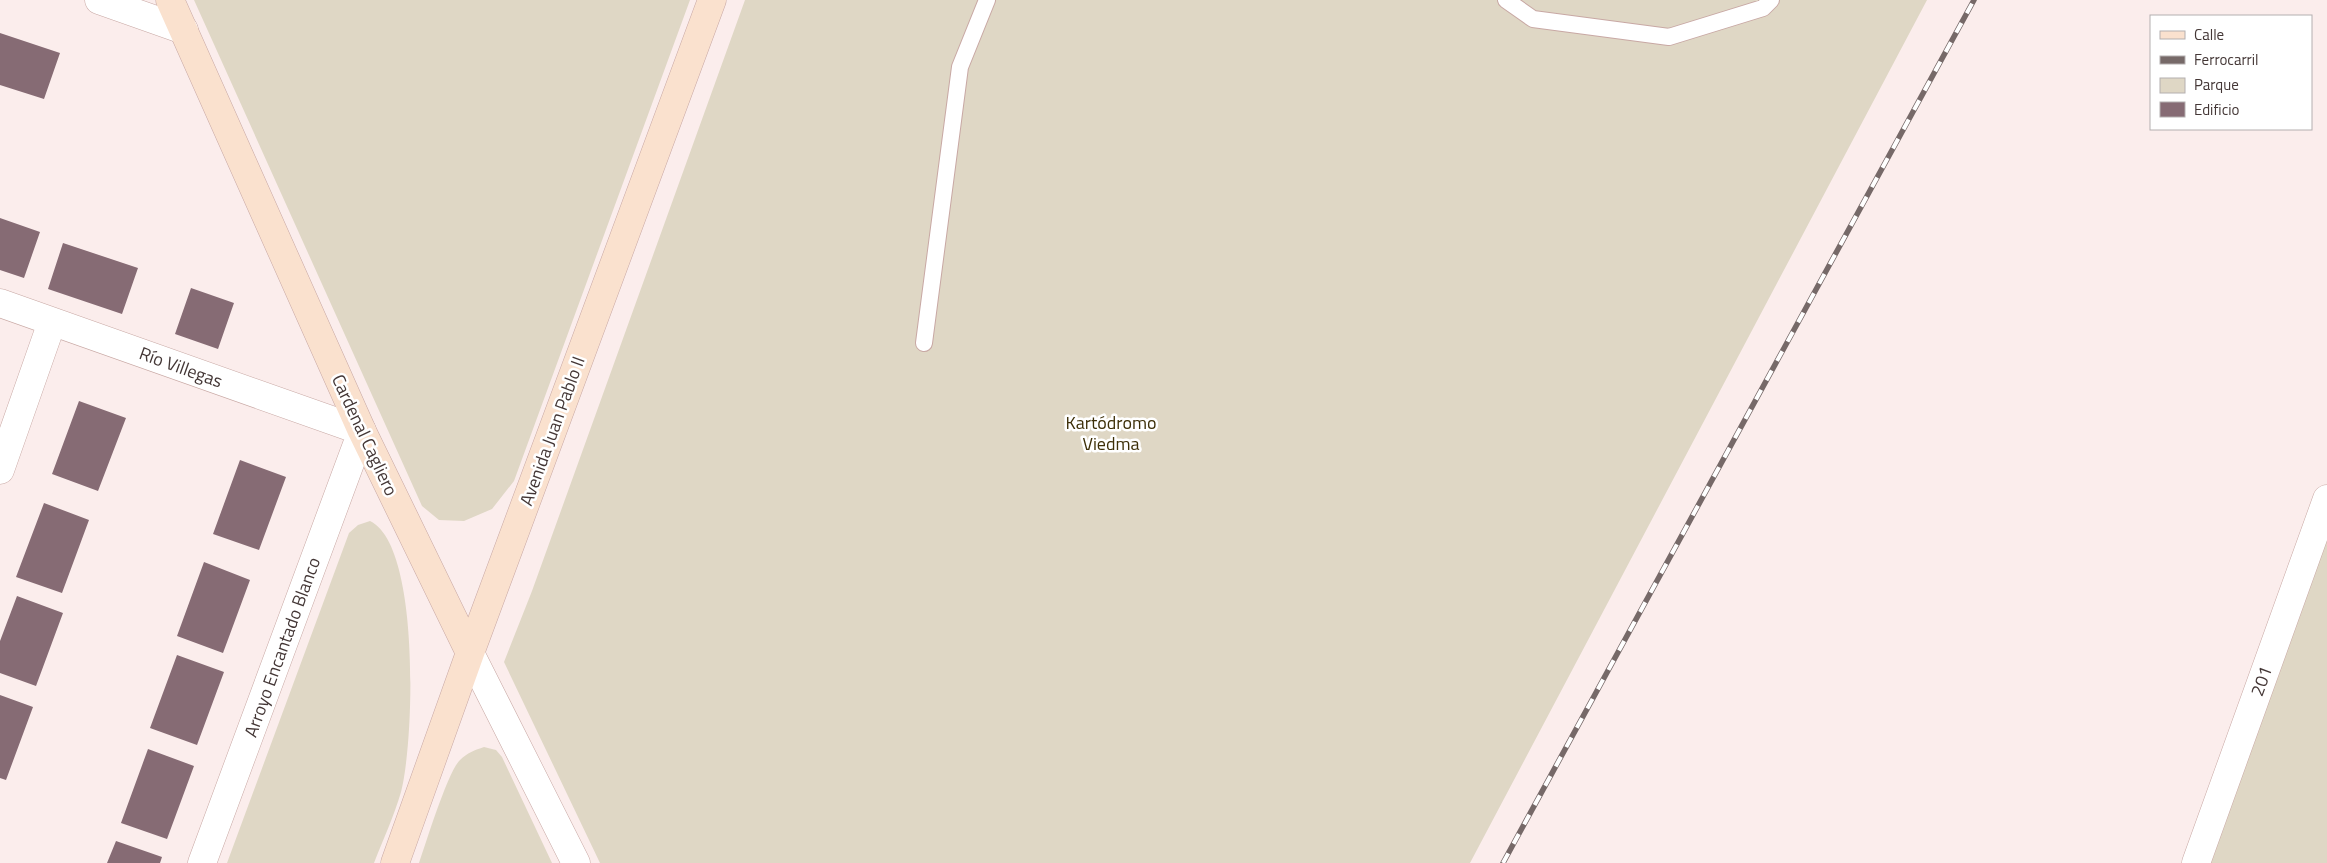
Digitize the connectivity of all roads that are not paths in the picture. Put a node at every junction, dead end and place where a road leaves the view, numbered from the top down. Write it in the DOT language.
graph roads {
  1 [pos="99,0"];
  2 [pos="170,0"];
  3 [pos="712,0"];
  4 [pos="987,0"];
  5 [pos="1506,0"];
  6 [pos="1771,0"];
  7 [pos="184,30"];
  8 [pos="0,303"];
  9 [pos="52,322"];
  10 [pos="924,343"];
  11 [pos="362,431"];
  12 [pos="0,470"];
  13 [pos="2327,499"];
  14 [pos="470,653"];
  15 [pos="202,863"];
  16 [pos="395,863"];
  17 [pos="576,863"];
  18 [pos="2196,863"];
  1 -- 7 [label="street"];
  2 -- 7 [label="main road, Cardenal Cagliero"];
  3 -- 14 [label="main road, Avenida Juan Pablo II"];
  4 -- 10 [label="lane"];
  5 -- 6 [label="lane"];
  7 -- 11 [label="main road, Cardenal Cagliero"];
  8 -- 9 [label="street, Río Villegas"];
  9 -- 11 [label="street, Río Villegas"];
  9 -- 12 [label="street"];
  11 -- 14 [label="main road, Cardenal Cagliero"];
  11 -- 15 [label="street, Arroyo Encantado Blanco"];
  13 -- 18 [label="street, 201"];
  14 -- 16 [label="main road, Avenida Juan Pablo II"];
  14 -- 17 [label="street, Cardenal Cagliero"];
}
